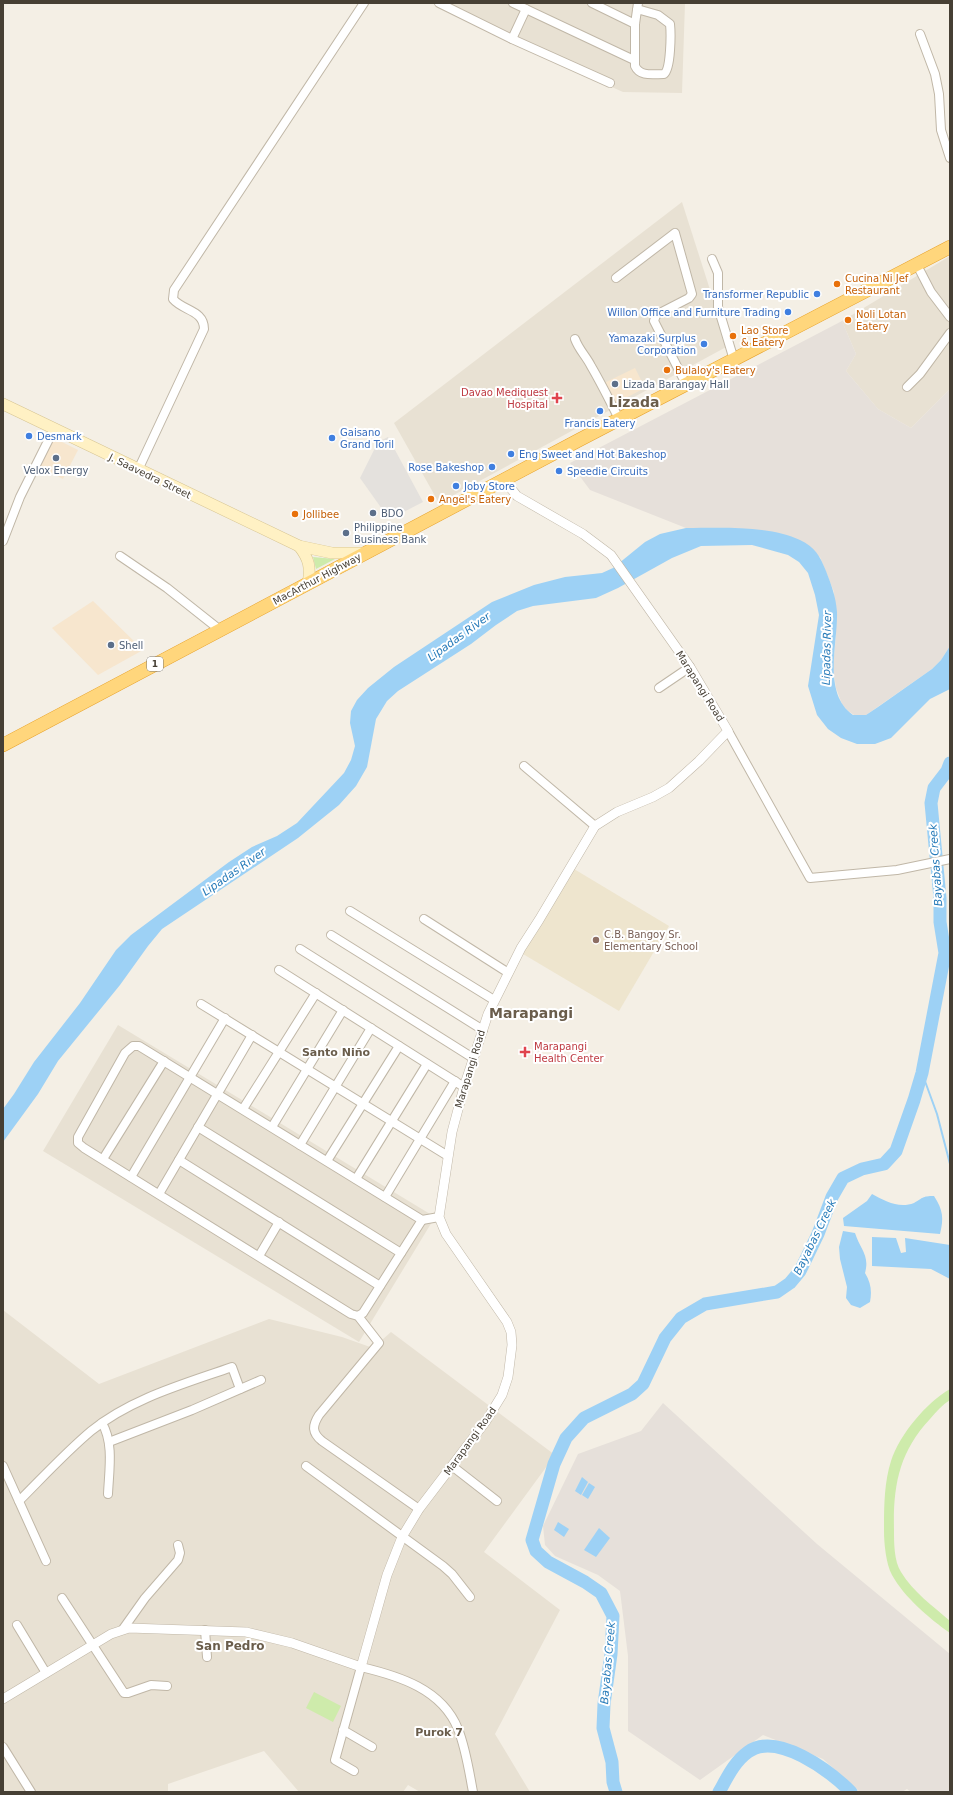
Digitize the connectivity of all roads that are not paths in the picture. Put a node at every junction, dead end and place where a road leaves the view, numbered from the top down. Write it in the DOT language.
graph roads {
  1 [pos="364,3"];
  2 [pos="439,3"];
  3 [pos="513,3"];
  4 [pos="592,3"];
  5 [pos="637,6"];
  6 [pos="526,9"];
  7 [pos="635,24"];
  8 [pos="920,34"];
  9 [pos="512,39"];
  10 [pos="634,60"];
  11 [pos="610,83"];
  12 [pos="950,158"];
  13 [pos="950,247"];
  14 [pos="712,259"];
  15 [pos="917,265"];
  16 [pos="616,278"];
  17 [pos="950,317"];
  18 [pos="950,333"];
  19 [pos="575,339"];
  20 [pos="734,360"];
  21 [pos="686,384"];
  22 [pos="907,387"];
  23 [pos="3,404"];
  24 [pos="619,419"];
  25 [pos="54,429"];
  26 [pos="138,470"];
  27 [pos="504,480"];
  28 [pos="3,541"];
  29 [pos="299,546"];
  30 [pos="366,553"];
  31 [pos="120,556"];
  32 [pos="308,584"];
  33 [pos="220,630"];
  34 [pos="690,667"];
  35 [pos="659,688"];
  36 [pos="728,731"];
  37 [pos="3,745"];
  38 [pos="524,766"];
  39 [pos="595,826"];
  40 [pos="950,859"];
  41 [pos="350,911"];
  42 [pos="424,919"];
  43 [pos="331,935"];
  44 [pos="300,949"];
  45 [pos="280,970"];
  46 [pos="508,972"];
  47 [pos="316,993"];
  48 [pos="494,1000"];
  49 [pos="201,1004"];
  50 [pos="343,1010"];
  51 [pos="225,1018"];
  52 [pos="371,1028"];
  53 [pos="483,1030"];
  54 [pos="252,1034"];
  55 [pos="399,1046"];
  56 [pos="280,1051"];
  57 [pos="473,1058"];
  58 [pos="164,1061"];
  59 [pos="427,1064"];
  60 [pos="308,1068"];
  61 [pos="190,1077"];
  62 [pos="455,1082"];
  63 [pos="336,1086"];
  64 [pos="464,1087"];
  65 [pos="218,1094"];
  66 [pos="363,1103"];
  67 [pos="243,1109"];
  68 [pos="392,1121"];
  69 [pos="198,1127"];
  70 [pos="272,1127"];
  71 [pos="420,1139"];
  72 [pos="300,1144"];
  73 [pos="448,1156"];
  74 [pos="103,1159"];
  75 [pos="179,1160"];
  76 [pos="328,1162"];
  77 [pos="131,1177"];
  78 [pos="356,1179"];
  79 [pos="159,1194"];
  80 [pos="385,1197"];
  81 [pos="439,1217"];
  82 [pos="422,1220"];
  83 [pos="279,1222"];
  84 [pos="401,1253"];
  85 [pos="259,1256"];
  86 [pos="380,1286"];
  87 [pos="358,1316"];
  88 [pos="261,1380"];
  89 [pos="240,1390"];
  90 [pos="102,1423"];
  91 [pos="109,1442"];
  92 [pos="3,1466"];
  93 [pos="306,1466"];
  94 [pos="452,1466"];
  95 [pos="6,1483"];
  96 [pos="108,1494"];
  97 [pos="19,1500"];
  98 [pos="497,1501"];
  99 [pos="419,1509"];
  100 [pos="402,1537"];
  101 [pos="178,1544"];
  102 [pos="46,1561"];
  103 [pos="470,1597"];
  104 [pos="62,1598"];
  105 [pos="17,1625"];
  106 [pos="123,1629"];
  107 [pos="205,1630"];
  108 [pos="93,1644"];
  109 [pos="207,1657"];
  110 [pos="361,1667"];
  111 [pos="46,1673"];
  112 [pos="167,1686"];
  113 [pos="3,1699"];
  114 [pos="343,1730"];
  115 [pos="3,1747"];
  116 [pos="372,1747"];
  117 [pos="354,1770"];
  118 [pos="31,1792"];
  119 [pos="473,1792"];
  1 -- 26 [label="street"];
  2 -- 9 [label="street"];
  3 -- 6 [label="street"];
  4 -- 7 [label="street"];
  5 -- 7 [label="street"];
  5 -- 10 [label="street"];
  6 -- 9 [label="street"];
  6 -- 10 [label="street"];
  7 -- 10 [label="street"];
  8 -- 12 [label="street"];
  9 -- 11 [label="street"];
  13 -- 15 [label="highway, MacArthur Highway / 1"];
  14 -- 20 [label="street"];
  15 -- 17 [label="street"];
  15 -- 20 [label="highway, MacArthur Highway / 1"];
  16 -- 21 [label="street"];
  18 -- 22 [label="street"];
  19 -- 24 [label="street"];
  20 -- 21 [label="highway, MacArthur Highway / 1"];
  21 -- 24 [label="highway, MacArthur Highway / 1"];
  23 -- 25 [label="main road, J. Saavedra Street"];
  24 -- 27 [label="highway, MacArthur Highway / 1"];
  25 -- 26 [label="main road, J. Saavedra Street"];
  25 -- 28 [label="street"];
  26 -- 29 [label="main road, J. Saavedra Street"];
  27 -- 30 [label="highway, MacArthur Highway / 1"];
  27 -- 34 [label="street, Marapangi Road"];
  29 -- 30 [label="main road, J. Saavedra Street"];
  29 -- 32 [label="main road"];
  30 -- 32 [label="highway, MacArthur Highway / 1"];
  31 -- 33 [label="street"];
  32 -- 33 [label="highway, MacArthur Highway / 1"];
  33 -- 37 [label="highway, MacArthur Highway / 1"];
  34 -- 35 [label="street"];
  34 -- 36 [label="street, Marapangi Road"];
  36 -- 39 [label="street, Marapangi Road"];
  36 -- 40 [label="street"];
  38 -- 39 [label="street"];
  39 -- 46 [label="street, Marapangi Road"];
  41 -- 48 [label="street"];
  42 -- 46 [label="street"];
  43 -- 53 [label="street"];
  44 -- 57 [label="street"];
  45 -- 47 [label="street"];
  46 -- 48 [label="street, Marapangi Road"];
  47 -- 50 [label="street"];
  47 -- 56 [label="street"];
  48 -- 53 [label="street, Marapangi Road"];
  49 -- 51 [label="street"];
  50 -- 52 [label="street"];
  50 -- 60 [label="street"];
  51 -- 54 [label="street"];
  51 -- 61 [label="street"];
  52 -- 55 [label="street"];
  52 -- 63 [label="street"];
  53 -- 57 [label="street, Marapangi Road"];
  54 -- 56 [label="street"];
  54 -- 65 [label="street"];
  55 -- 59 [label="street"];
  55 -- 66 [label="street"];
  56 -- 60 [label="street"];
  56 -- 67 [label="street"];
  57 -- 64 [label="street, Marapangi Road"];
  58 -- 61 [label="street"];
  58 -- 74 [label="street"];
  58 -- 74 [label="street"];
  59 -- 62 [label="street"];
  59 -- 68 [label="street"];
  60 -- 63 [label="street"];
  60 -- 70 [label="street"];
  61 -- 65 [label="street"];
  61 -- 77 [label="street"];
  62 -- 64 [label="street"];
  62 -- 71 [label="street"];
  63 -- 66 [label="street"];
  63 -- 72 [label="street"];
  64 -- 73 [label="street, Marapangi Road"];
  65 -- 67 [label="street"];
  65 -- 69 [label="street"];
  66 -- 68 [label="street"];
  66 -- 76 [label="street"];
  67 -- 70 [label="street"];
  68 -- 71 [label="street"];
  68 -- 78 [label="street"];
  69 -- 75 [label="street"];
  69 -- 84 [label="street"];
  70 -- 72 [label="street"];
  71 -- 73 [label="street"];
  71 -- 80 [label="street"];
  72 -- 76 [label="street"];
  73 -- 81 [label="street, Marapangi Road"];
  74 -- 77 [label="street"];
  75 -- 79 [label="street"];
  75 -- 83 [label="street"];
  76 -- 78 [label="street"];
  77 -- 79 [label="street"];
  78 -- 80 [label="street"];
  79 -- 85 [label="street"];
  80 -- 82 [label="street"];
  81 -- 82 [label="street"];
  81 -- 94 [label="street, Marapangi Road"];
  82 -- 84 [label="street"];
  83 -- 85 [label="street"];
  83 -- 86 [label="street"];
  84 -- 86 [label="street"];
  85 -- 87 [label="street"];
  86 -- 87 [label="street"];
  87 -- 99 [label="street"];
  88 -- 89 [label="street"];
  89 -- 90 [label="street"];
  89 -- 91 [label="street"];
  90 -- 91 [label="street"];
  90 -- 97 [label="street"];
  91 -- 96 [label="street"];
  92 -- 95 [label="street"];
  93 -- 100 [label="street"];
  94 -- 98 [label="street"];
  94 -- 99 [label="street, Marapangi Road"];
  95 -- 97 [label="street"];
  97 -- 102 [label="street"];
  99 -- 100 [label="street, Marapangi Road"];
  100 -- 103 [label="street"];
  100 -- 110 [label="street, Marapangi Road"];
  101 -- 106 [label="street"];
  104 -- 108 [label="street"];
  105 -- 111 [label="street"];
  106 -- 107 [label="street"];
  106 -- 108 [label="street"];
  107 -- 109 [label="street"];
  107 -- 110 [label="street"];
  108 -- 111 [label="street"];
  108 -- 112 [label="street"];
  110 -- 114 [label="street"];
  110 -- 119 [label="street"];
  111 -- 113 [label="street"];
  114 -- 116 [label="street"];
  114 -- 117 [label="street"];
  115 -- 118 [label="street"];
}
